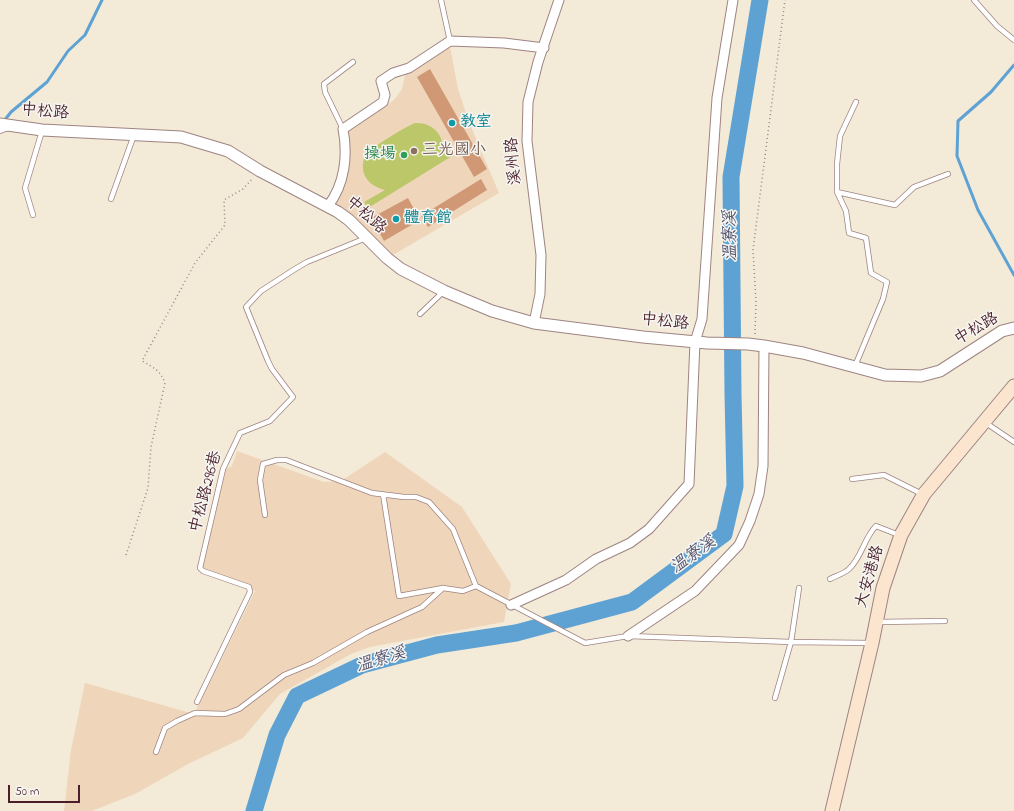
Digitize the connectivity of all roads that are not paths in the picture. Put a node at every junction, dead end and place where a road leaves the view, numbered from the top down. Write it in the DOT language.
graph roads {
  1 [pos="441,0"];
  2 [pos="559,0"];
  3 [pos="733,0"];
  4 [pos="974,0"];
  5 [pos="1014,40"];
  6 [pos="450,41"];
  7 [pos="544,48"];
  8 [pos="353,62"];
  9 [pos="856,102"];
  10 [pos="4,126"];
  11 [pos="343,129"];
  12 [pos="42,130"];
  13 [pos="134,134"];
  14 [pos="948,174"];
  15 [pos="837,192"];
  16 [pos="111,199"];
  17 [pos="328,206"];
  18 [pos="32,215"];
  19 [pos="366,238"];
  20 [pos="444,291"];
  21 [pos="420,314"];
  22 [pos="534,323"];
  23 [pos="1014,328"];
  24 [pos="695,342"];
  25 [pos="756,345"];
  26 [pos="855,366"];
  27 [pos="1014,386"];
  28 [pos="985,422"];
  29 [pos="1014,442"];
  30 [pos="852,479"];
  31 [pos="383,494"];
  32 [pos="924,494"];
  33 [pos="265,516"];
  34 [pos="901,536"];
  35 [pos="830,579"];
  36 [pos="476,586"];
  37 [pos="442,588"];
  38 [pos="799,588"];
  39 [pos="511,604"];
  40 [pos="944,621"];
  41 [pos="876,622"];
  42 [pos="628,636"];
  43 [pos="790,642"];
  44 [pos="872,643"];
  45 [pos="775,698"];
  46 [pos="197,702"];
  47 [pos="156,752"];
  48 [pos="832,811"];
  1 -- 6 [label="lane"];
  2 -- 7 [label="street, 溪州路"];
  3 -- 24 [label="street"];
  4 -- 5 [label="lane"];
  6 -- 7 [label="street"];
  6 -- 11 [label="street"];
  7 -- 22 [label="street, 溪州路"];
  8 -- 11 [label="lane"];
  9 -- 15 [label="lane"];
  10 -- 12 [label="street, 中松路"];
  11 -- 17 [label="street"];
  12 -- 13 [label="street, 中松路"];
  12 -- 18 [label="lane"];
  13 -- 16 [label="lane"];
  13 -- 17 [label="street, 中松路"];
  14 -- 15 [label="lane"];
  15 -- 26 [label="lane"];
  17 -- 19 [label="street, 中松路"];
  19 -- 20 [label="street, 中松路"];
  19 -- 46 [label="lane, 中松路296巷"];
  20 -- 21 [label="lane"];
  20 -- 22 [label="street, 中松路"];
  22 -- 24 [label="street, 中松路"];
  23 -- 26 [label="street, 中松路"];
  24 -- 25 [label="street, 中松路"];
  24 -- 39 [label="street"];
  25 -- 26 [label="street, 中松路"];
  25 -- 42 [label="street"];
  27 -- 28 [label="main road, 大安港路"];
  28 -- 29 [label="lane"];
  28 -- 32 [label="main road, 大安港路"];
  30 -- 32 [label="lane"];
  31 -- 33 [label="lane"];
  31 -- 36 [label="lane"];
  31 -- 37 [label="lane"];
  32 -- 34 [label="main road, 大安港路"];
  34 -- 35 [label="lane"];
  34 -- 41 [label="main road, 大安港路"];
  36 -- 37 [label="lane"];
  36 -- 39 [label="lane"];
  37 -- 47 [label="lane"];
  38 -- 43 [label="lane"];
  39 -- 42 [label="lane"];
  40 -- 41 [label="lane"];
  41 -- 44 [label="main road, 大安港路"];
  42 -- 43 [label="lane"];
  43 -- 44 [label="lane"];
  43 -- 45 [label="lane"];
  44 -- 48 [label="main road, 大安港路"];
}
